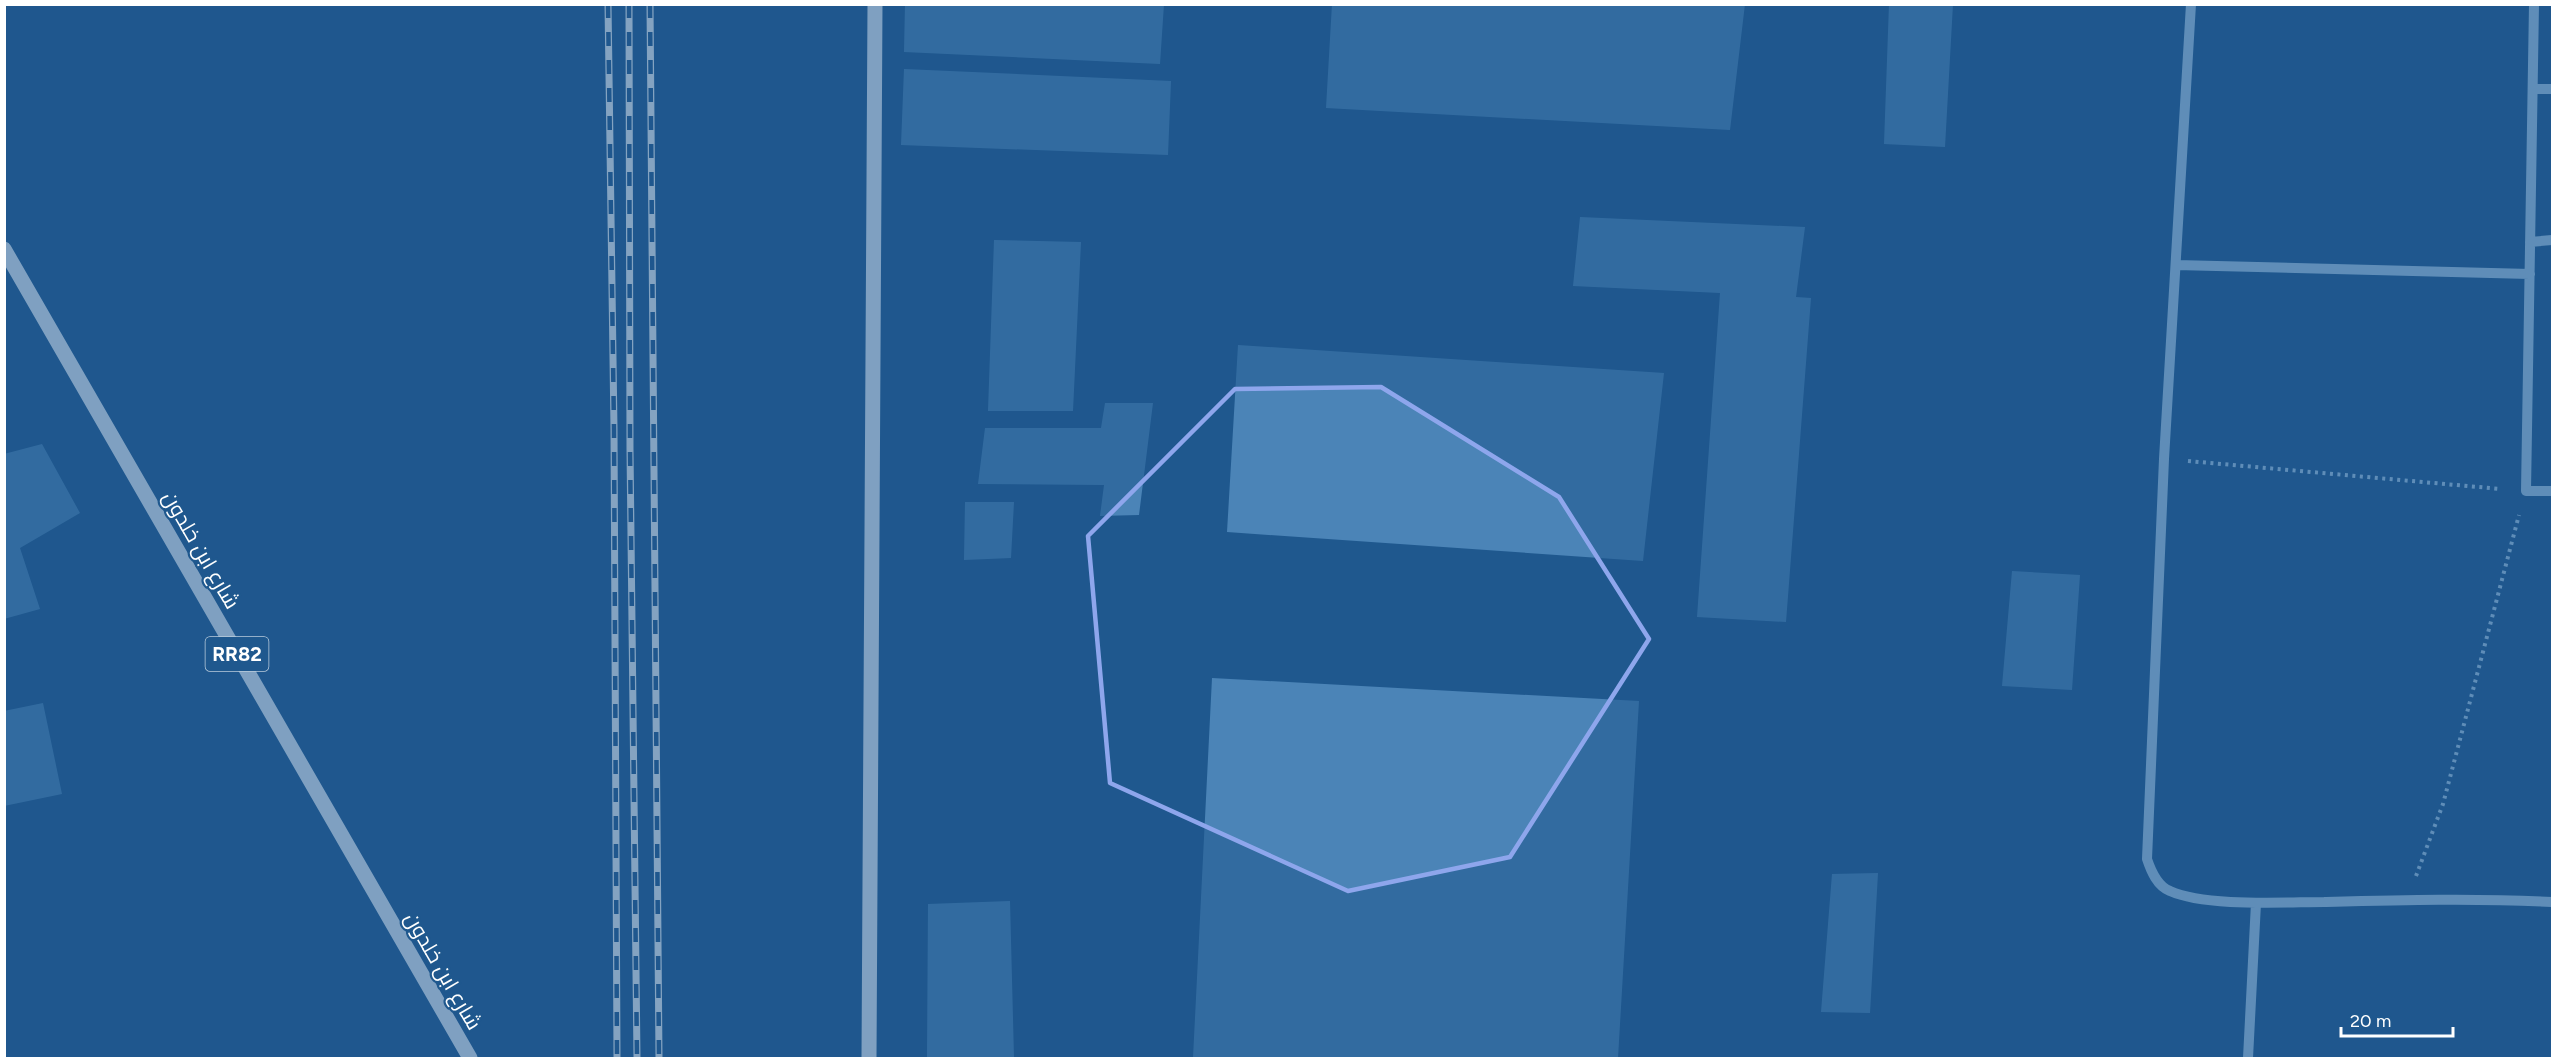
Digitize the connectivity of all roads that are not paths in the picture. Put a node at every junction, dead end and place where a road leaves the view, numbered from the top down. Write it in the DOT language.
graph roads {
  1 [pos="875,4"];
  2 [pos="2191,4"];
  3 [pos="2535,4"];
  4 [pos="2533,89"];
  5 [pos="2553,89"];
  6 [pos="2553,240"];
  7 [pos="2530,242"];
  8 [pos="4,249"];
  9 [pos="2176,265"];
  10 [pos="2529,274"];
  11 [pos="2553,491"];
  12 [pos="2553,902"];
  13 [pos="2256,903"];
  14 [pos="470,1059"];
  15 [pos="869,1059"];
  16 [pos="2248,1059"];
  1 -- 15 [label="main road"];
  2 -- 9 [label="street"];
  3 -- 4 [label="street"];
  4 -- 5 [label="street"];
  4 -- 7 [label="street"];
  6 -- 7 [label="street"];
  7 -- 10 [label="street"];
  8 -- 14 [label="main road, شارع ابن خلدون / RR82"];
  9 -- 10 [label="street"];
  9 -- 13 [label="street"];
  10 -- 11 [label="street"];
  12 -- 13 [label="street"];
  13 -- 16 [label="street"];
}
